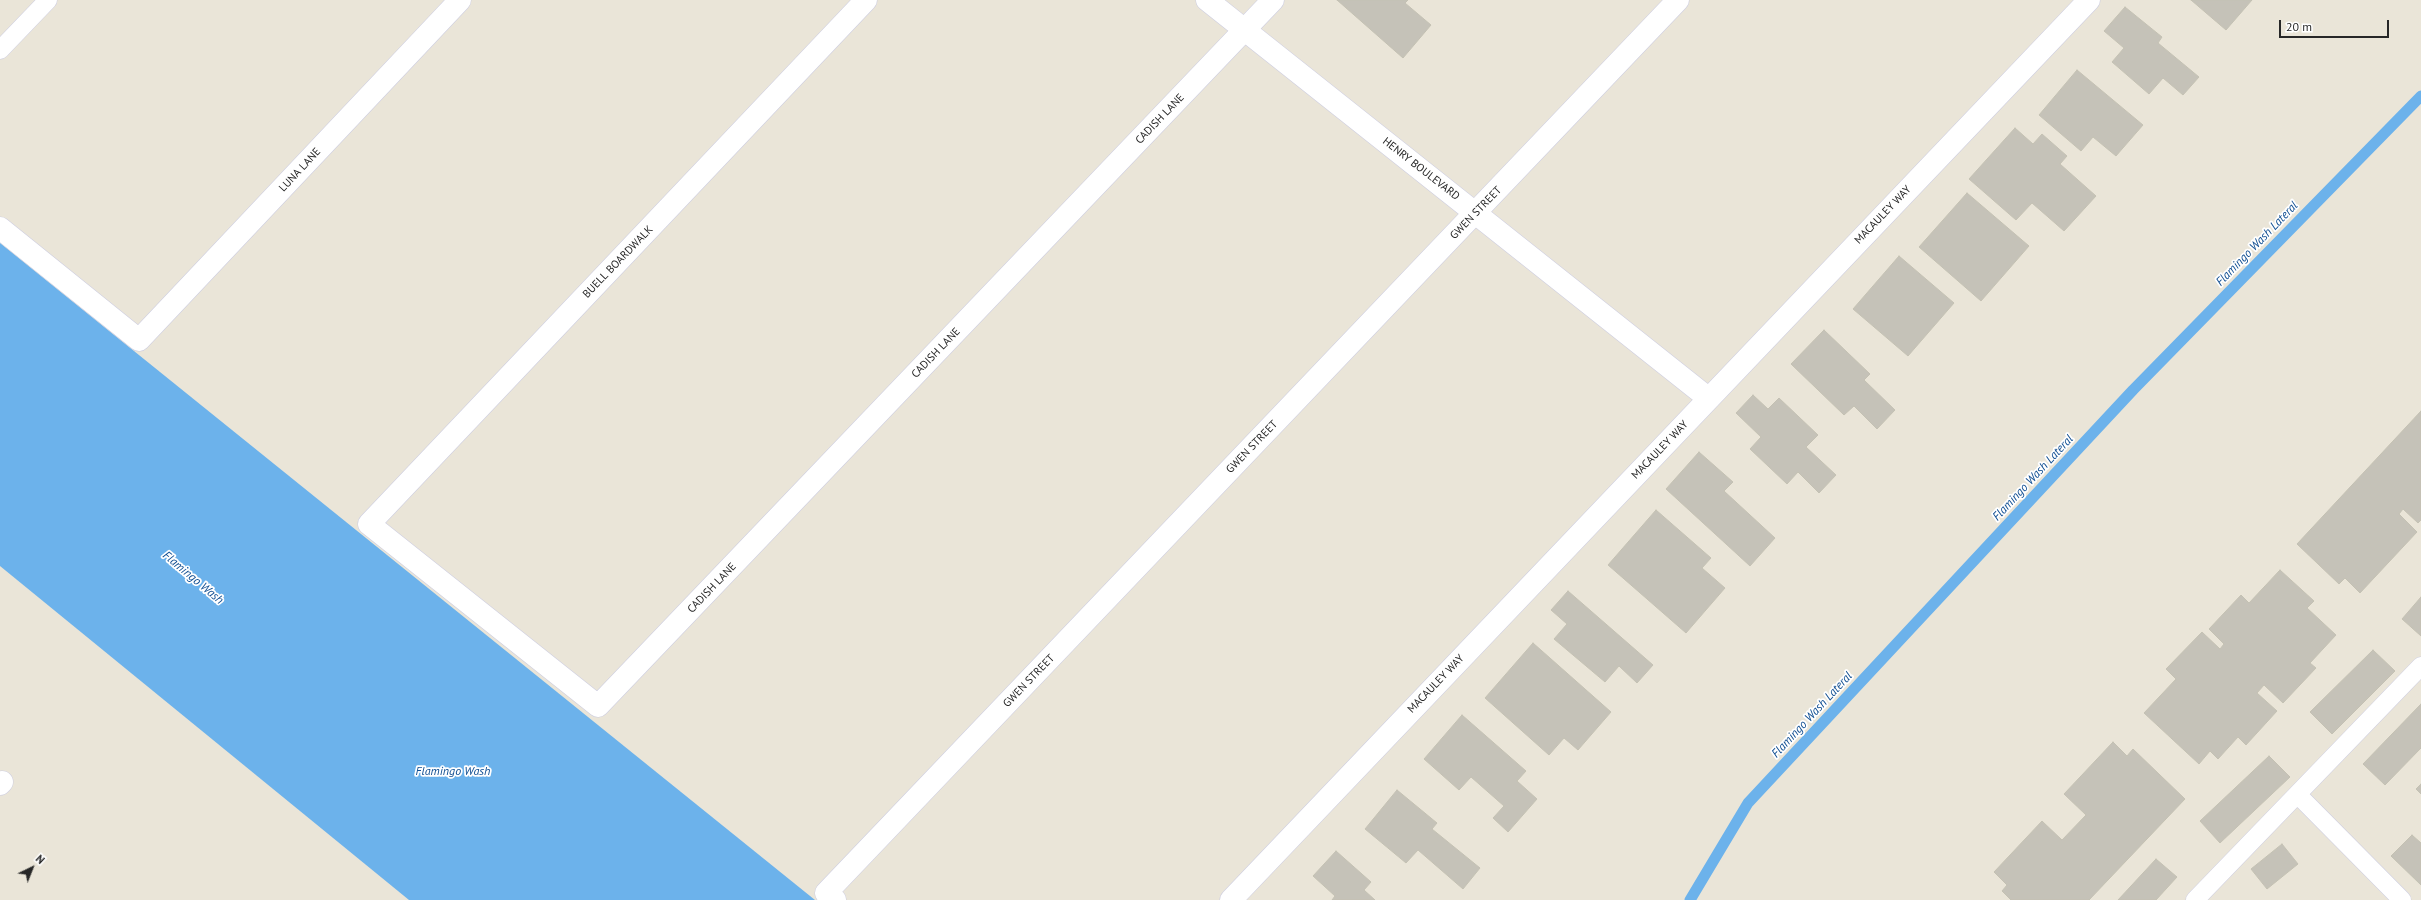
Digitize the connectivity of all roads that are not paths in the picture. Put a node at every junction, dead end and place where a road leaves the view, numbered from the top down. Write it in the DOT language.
graph roads {
  1 [pos="48,0"];
  2 [pos="460,0"];
  3 [pos="866,0"];
  4 [pos="1207,0"];
  5 [pos="1273,0"];
  6 [pos="1678,0"];
  7 [pos="2089,0"];
  8 [pos="1244,31"];
  9 [pos="0,50"];
  10 [pos="1476,212"];
  11 [pos="0,228"];
  12 [pos="1708,398"];
  13 [pos="2421,666"];
  14 [pos="598,706"];
  15 [pos="2298,795"];
  16 [pos="831,897"];
  17 [pos="1231,900"];
  18 [pos="2195,900"];
  19 [pos="2402,900"];
  1 -- 9 [label="lane"];
  2 -- 11 [label="street, LUNA LANE"];
  3 -- 14 [label="street, BUELL BOARDWALK"];
  4 -- 8 [label="street, HENRY BOULEVARD"];
  5 -- 8 [label="street, CADISH LANE"];
  6 -- 10 [label="street, GWEN STREET"];
  7 -- 12 [label="street, MACAULEY WAY"];
  8 -- 10 [label="street, HENRY BOULEVARD"];
  8 -- 14 [label="street, CADISH LANE"];
  10 -- 12 [label="street, HENRY BOULEVARD"];
  10 -- 16 [label="street, GWEN STREET"];
  12 -- 17 [label="street, MACAULEY WAY"];
  13 -- 15 [label="lane"];
  15 -- 18 [label="lane"];
  15 -- 19 [label="lane"];
}
